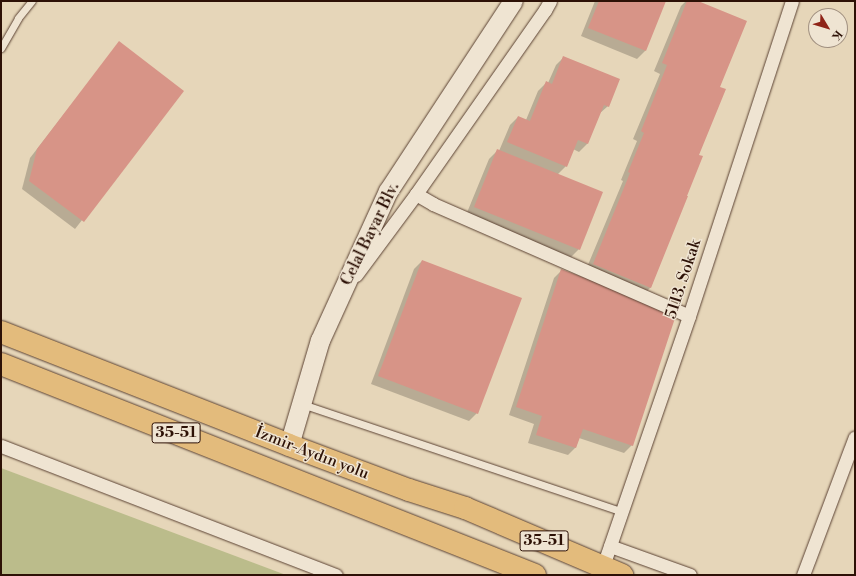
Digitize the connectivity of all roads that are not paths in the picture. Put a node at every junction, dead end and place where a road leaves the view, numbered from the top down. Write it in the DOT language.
graph roads {
  1 [pos="32,1"];
  2 [pos="513,1"];
  3 [pos="550,1"];
  4 [pos="790,2"];
  5 [pos="1,48"];
  6 [pos="416,194"];
  7 [pos="338,300"];
  8 [pos="689,316"];
  9 [pos="1,332"];
  10 [pos="1,364"];
  11 [pos="301,404"];
  12 [pos="855,437"];
  13 [pos="289,445"];
  14 [pos="1,446"];
  15 [pos="622,512"];
  16 [pos="606,556"];
  17 [pos="336,575"];
  18 [pos="535,575"];
  19 [pos="622,575"];
  20 [pos="690,575"];
  21 [pos="803,575"];
  1 -- 5 [label="lane"];
  2 -- 7 [label="street, Celal Bayar Blv."];
  3 -- 6 [label="street"];
  4 -- 8 [label="street, 5113. Sokak"];
  6 -- 7 [label="street"];
  6 -- 8 [label="street"];
  7 -- 11 [label="street, Celal Bayar Blv."];
  8 -- 15 [label="street, 5113. Sokak"];
  9 -- 13 [label="highway, İzmir-Aydın yolu / 35-51"];
  10 -- 18 [label="highway, İzmir-Aydın yolu / 35-51"];
  11 -- 13 [label="street, Celal Bayar Blv."];
  11 -- 15 [label="lane"];
  12 -- 21 [label="street"];
  13 -- 16 [label="highway, İzmir-Aydın yolu / 35-51"];
  14 -- 17 [label="street"];
  15 -- 16 [label="street, 5113. Sokak"];
  16 -- 19 [label="highway, İzmir-Aydın yolu / 35-51"];
  16 -- 20 [label="street"];
}
